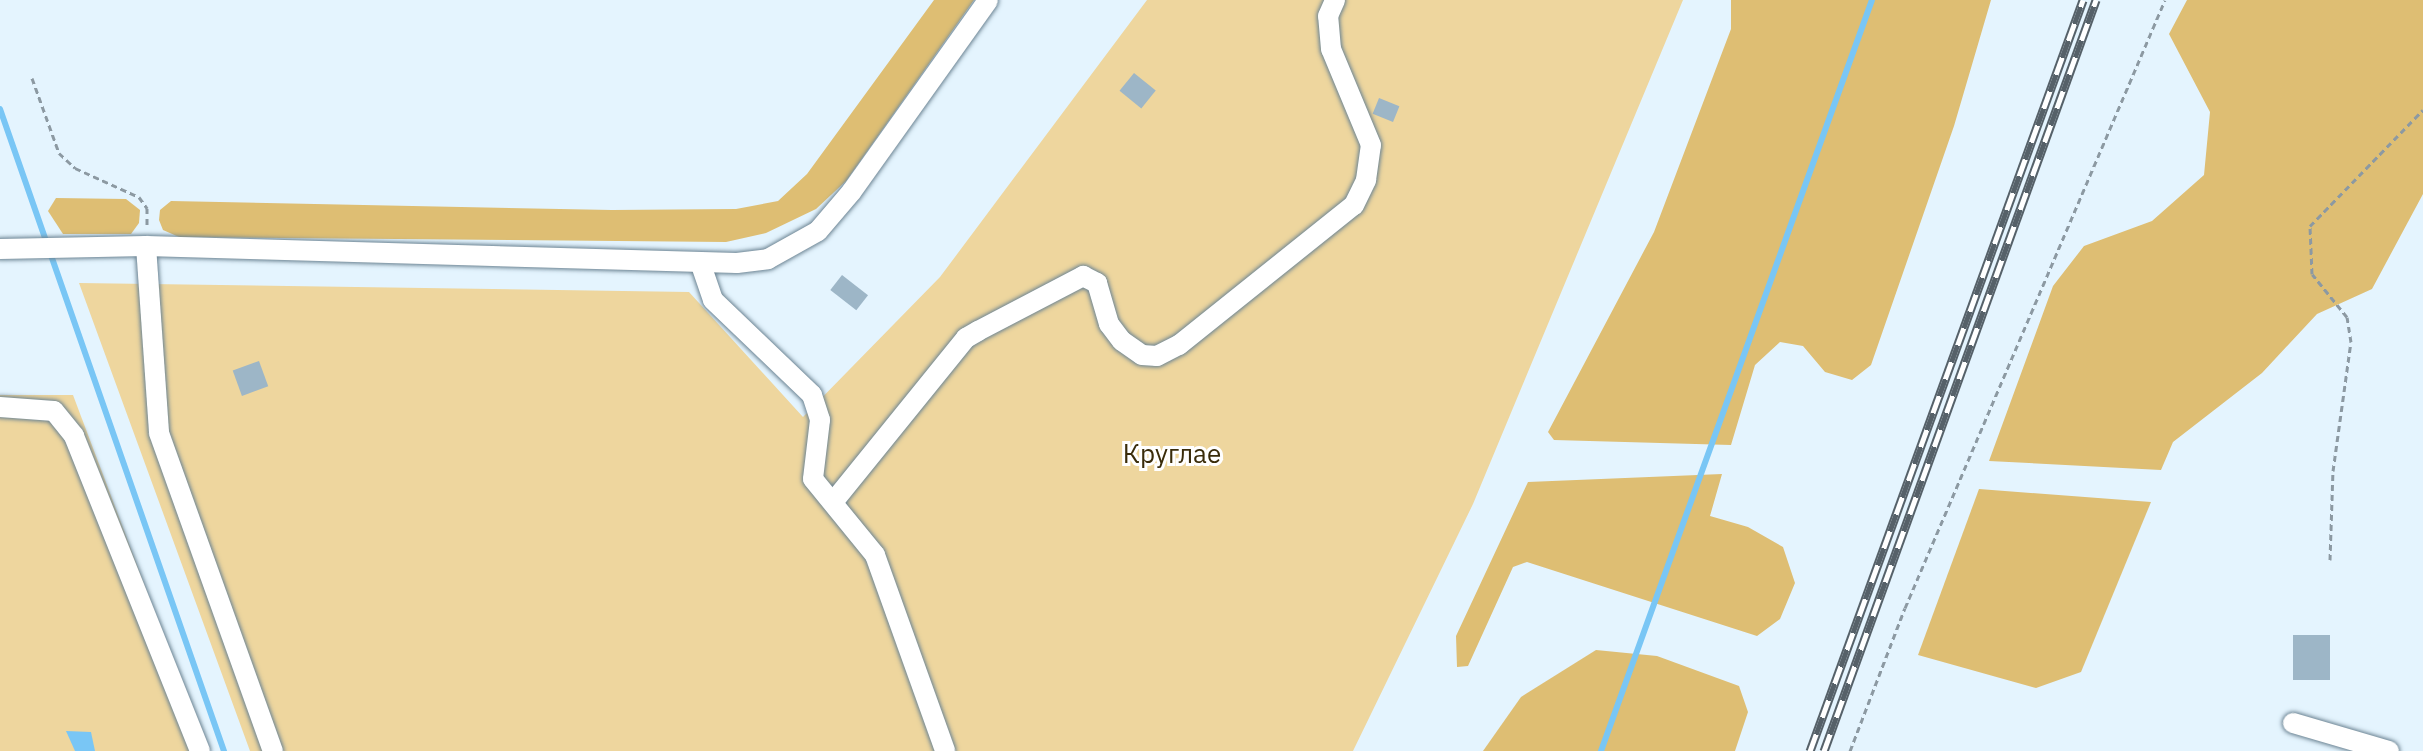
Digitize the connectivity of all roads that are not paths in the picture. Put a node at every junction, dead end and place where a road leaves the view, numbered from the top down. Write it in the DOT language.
graph roads {
  1 [pos="988,0"];
  2 [pos="1335,0"];
  3 [pos="146,246"];
  4 [pos="4,249"];
  5 [pos="700,262"];
  6 [pos="0,407"];
  7 [pos="834,501"];
  8 [pos="2293,723"];
  9 [pos="200,751"];
  10 [pos="273,751"];
  11 [pos="945,751"];
  12 [pos="2389,751"];
  1 -- 5 [label="street"];
  2 -- 7 [label="street"];
  3 -- 4 [label="street"];
  3 -- 5 [label="street"];
  3 -- 10 [label="street"];
  5 -- 7 [label="street"];
  6 -- 9 [label="street"];
  7 -- 11 [label="street"];
  8 -- 12 [label="street"];
}
